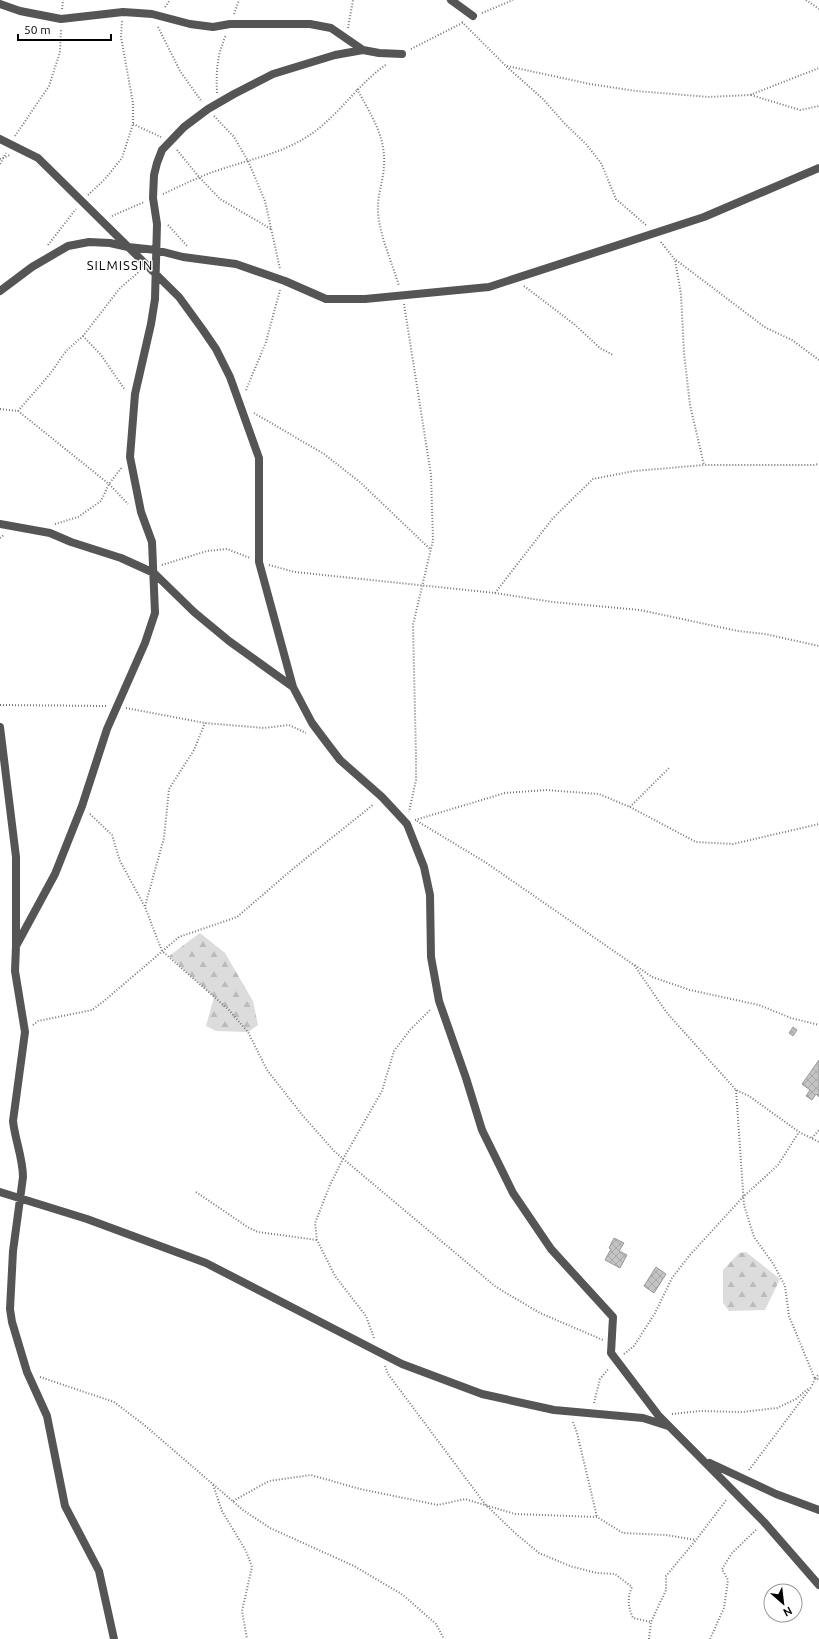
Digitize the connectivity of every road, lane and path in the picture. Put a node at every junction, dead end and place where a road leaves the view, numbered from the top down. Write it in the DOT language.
graph roads {
  1 [pos="63,0"];
  2 [pos="239,0"];
  3 [pos="353,0"];
  4 [pos="451,0"];
  5 [pos="513,0"];
  6 [pos="806,0"];
  7 [pos="506,1"];
  8 [pos="0,4"];
  9 [pos="819,9"];
  10 [pos="123,12"];
  11 [pos="152,14"];
  12 [pos="473,16"];
  13 [pos="61,19"];
  14 [pos="462,22"];
  15 [pos="230,24"];
  16 [pos="346,38"];
  17 [pos="363,50"];
  18 [pos="402,54"];
  19 [pos="506,66"];
  20 [pos="819,68"];
  21 [pos="357,89"];
  22 [pos="750,95"];
  23 [pos="218,103"];
  24 [pos="819,106"];
  25 [pos="208,109"];
  26 [pos="133,124"];
  27 [pos="0,139"];
  28 [pos="170,141"];
  29 [pos="10,143"];
  30 [pos="248,161"];
  31 [pos="0,164"];
  32 [pos="819,168"];
  33 [pos="199,177"];
  34 [pos="153,198"];
  35 [pos="81,201"];
  36 [pos="156,212"];
  37 [pos="102,222"];
  38 [pos="271,229"];
  39 [pos="654,233"];
  40 [pos="128,247"];
  41 [pos="45,249"];
  42 [pos="156,250"];
  43 [pos="203,258"];
  44 [pos="675,260"];
  45 [pos="147,266"];
  46 [pos="155,276"];
  47 [pos="515,279"];
  48 [pos="283,280"];
  49 [pos="0,291"];
  50 [pos="402,295"];
  51 [pos="83,336"];
  52 [pos="613,355"];
  53 [pos="819,360"];
  54 [pos="135,399"];
  55 [pos="240,405"];
  56 [pos="0,409"];
  57 [pos="18,411"];
  58 [pos="130,457"];
  59 [pos="819,464"];
  60 [pos="704,465"];
  61 [pos="109,484"];
  62 [pos="143,518"];
  63 [pos="0,524"];
  64 [pos="35,530"];
  65 [pos="431,550"];
  66 [pos="259,562"];
  67 [pos="154,570"];
  68 [pos="422,585"];
  69 [pos="494,593"];
  70 [pos="819,646"];
  71 [pos="293,687"];
  72 [pos="0,705"];
  73 [pos="117,706"];
  74 [pos="205,723"];
  75 [pos="0,727"];
  76 [pos="308,734"];
  77 [pos="670,767"];
  78 [pos="382,796"];
  79 [pos="82,806"];
  80 [pos="630,807"];
  81 [pos="416,820"];
  82 [pos="407,824"];
  83 [pos="819,824"];
  84 [pos="145,907"];
  85 [pos="16,946"];
  86 [pos="162,950"];
  87 [pos="634,965"];
  88 [pos="439,1001"];
  89 [pos="819,1025"];
  90 [pos="25,1032"];
  91 [pos="736,1090"];
  92 [pos="819,1130"];
  93 [pos="799,1132"];
  94 [pos="812,1138"];
  95 [pos="819,1142"];
  96 [pos="343,1159"];
  97 [pos="0,1192"];
  98 [pos="196,1192"];
  99 [pos="19,1197"];
  100 [pos="743,1197"];
  101 [pos="317,1240"];
  102 [pos="611,1343"];
  103 [pos="379,1352"];
  104 [pos="617,1359"];
  105 [pos="27,1372"];
  106 [pos="819,1374"];
  107 [pos="819,1378"];
  108 [pos="815,1379"];
  109 [pos="812,1386"];
  110 [pos="568,1411"];
  111 [pos="593,1413"];
  112 [pos="658,1415"];
  113 [pos="670,1427"];
  114 [pos="702,1460"];
  115 [pos="742,1479"];
  116 [pos="213,1483"];
  117 [pos="733,1490"];
  118 [pos="233,1501"];
  119 [pos="485,1504"];
  120 [pos="819,1510"];
  121 [pos="597,1518"];
  122 [pos="764,1522"];
  123 [pos="696,1540"];
  124 [pos="819,1586"];
  125 [pos="651,1622"];
  126 [pos="114,1639"];
  127 [pos="247,1639"];
  128 [pos="444,1639"];
  129 [pos="649,1639"];
  130 [pos="710,1639"];
  1 -- 13 [label="path"];
  2 -- 15 [label="path"];
  3 -- 16 [label="path"];
  4 -- 12 [label="street"];
  5 -- 7 [label="path"];
  6 -- 9 [label="path"];
  7 -- 12 [label="path"];
  8 -- 13 [label="street"];
  10 -- 11 [label="street"];
  10 -- 13 [label="street"];
  10 -- 26 [label="path"];
  11 -- 15 [label="street"];
  11 -- 25 [label="path"];
  12 -- 14 [label="path"];
  13 -- 29 [label="path"];
  14 -- 18 [label="path"];
  14 -- 19 [label="path"];
  15 -- 16 [label="street"];
  15 -- 23 [label="path"];
  16 -- 17 [label="street"];
  17 -- 18 [label="street"];
  17 -- 23 [label="street"];
  18 -- 21 [label="path"];
  19 -- 22 [label="path"];
  19 -- 39 [label="path"];
  20 -- 22 [label="path"];
  21 -- 30 [label="path"];
  21 -- 50 [label="path"];
  22 -- 24 [label="path"];
  23 -- 25 [label="street"];
  25 -- 28 [label="street"];
  25 -- 30 [label="path"];
  26 -- 28 [label="path"];
  26 -- 35 [label="path"];
  27 -- 29 [label="street"];
  28 -- 33 [label="path"];
  28 -- 34 [label="street"];
  29 -- 31 [label="path"];
  29 -- 35 [label="street"];
  30 -- 33 [label="path"];
  30 -- 38 [label="path"];
  32 -- 39 [label="street"];
  33 -- 34 [label="path"];
  33 -- 38 [label="path"];
  34 -- 36 [label="street"];
  34 -- 37 [label="path"];
  35 -- 37 [label="street"];
  35 -- 41 [label="path"];
  36 -- 42 [label="street"];
  36 -- 43 [label="path"];
  37 -- 40 [label="street"];
  38 -- 48 [label="path"];
  39 -- 44 [label="path"];
  39 -- 47 [label="street"];
  40 -- 42 [label="street"];
  40 -- 45 [label="street"];
  40 -- 49 [label="street"];
  42 -- 43 [label="street"];
  42 -- 46 [label="street"];
  43 -- 48 [label="street"];
  44 -- 53 [label="path"];
  44 -- 60 [label="path"];
  45 -- 46 [label="street"];
  45 -- 51 [label="path"];
  46 -- 54 [label="street"];
  46 -- 55 [label="street"];
  47 -- 50 [label="street"];
  47 -- 52 [label="path"];
  48 -- 50 [label="street"];
  48 -- 55 [label="path"];
  50 -- 65 [label="path"];
  51 -- 54 [label="path"];
  51 -- 57 [label="path"];
  54 -- 58 [label="street"];
  55 -- 65 [label="path"];
  55 -- 66 [label="street"];
  56 -- 57 [label="path"];
  57 -- 61 [label="path"];
  58 -- 61 [label="path"];
  58 -- 62 [label="street"];
  59 -- 60 [label="path"];
  60 -- 69 [label="path"];
  61 -- 62 [label="path"];
  61 -- 64 [label="path"];
  62 -- 67 [label="street"];
  63 -- 64 [label="street"];
  64 -- 67 [label="street"];
  65 -- 68 [label="path"];
  66 -- 67 [label="path"];
  66 -- 68 [label="path"];
  66 -- 71 [label="street"];
  67 -- 71 [label="street"];
  67 -- 73 [label="street"];
  68 -- 69 [label="path"];
  68 -- 82 [label="path"];
  69 -- 70 [label="path"];
  71 -- 78 [label="street"];
  72 -- 73 [label="path"];
  73 -- 74 [label="path"];
  73 -- 79 [label="street"];
  74 -- 76 [label="path"];
  74 -- 84 [label="path"];
  75 -- 85 [label="street"];
  77 -- 80 [label="path"];
  78 -- 82 [label="street"];
  78 -- 86 [label="path"];
  79 -- 84 [label="path"];
  79 -- 85 [label="street"];
  80 -- 81 [label="path"];
  80 -- 83 [label="path"];
  81 -- 82 [label="path"];
  81 -- 87 [label="path"];
  82 -- 88 [label="street"];
  84 -- 86 [label="path"];
  85 -- 90 [label="street"];
  86 -- 90 [label="path"];
  86 -- 96 [label="path"];
  87 -- 89 [label="path"];
  87 -- 91 [label="path"];
  88 -- 96 [label="path"];
  88 -- 102 [label="street"];
  90 -- 99 [label="street"];
  91 -- 93 [label="path"];
  91 -- 100 [label="path"];
  92 -- 94 [label="path"];
  93 -- 94 [label="path"];
  93 -- 100 [label="path"];
  94 -- 95 [label="path"];
  96 -- 101 [label="path"];
  96 -- 102 [label="path"];
  97 -- 99 [label="street"];
  98 -- 101 [label="path"];
  99 -- 103 [label="street"];
  99 -- 105 [label="street"];
  100 -- 104 [label="path"];
  100 -- 108 [label="path"];
  101 -- 103 [label="path"];
  102 -- 104 [label="street"];
  103 -- 110 [label="street"];
  103 -- 119 [label="path"];
  104 -- 111 [label="path"];
  104 -- 112 [label="street"];
  105 -- 116 [label="path"];
  105 -- 126 [label="street"];
  106 -- 108 [label="path"];
  107 -- 108 [label="path"];
  108 -- 109 [label="path"];
  109 -- 112 [label="path"];
  109 -- 115 [label="path"];
  110 -- 111 [label="street"];
  110 -- 121 [label="path"];
  111 -- 113 [label="street"];
  112 -- 113 [label="street"];
  113 -- 114 [label="street"];
  114 -- 115 [label="street"];
  114 -- 117 [label="street"];
  115 -- 120 [label="street"];
  116 -- 118 [label="path"];
  116 -- 127 [label="path"];
  117 -- 122 [label="street"];
  117 -- 123 [label="path"];
  118 -- 119 [label="path"];
  118 -- 128 [label="path"];
  119 -- 121 [label="path"];
  119 -- 125 [label="path"];
  121 -- 123 [label="path"];
  122 -- 124 [label="street"];
  122 -- 130 [label="path"];
  123 -- 125 [label="path"];
  125 -- 129 [label="path"];
}
